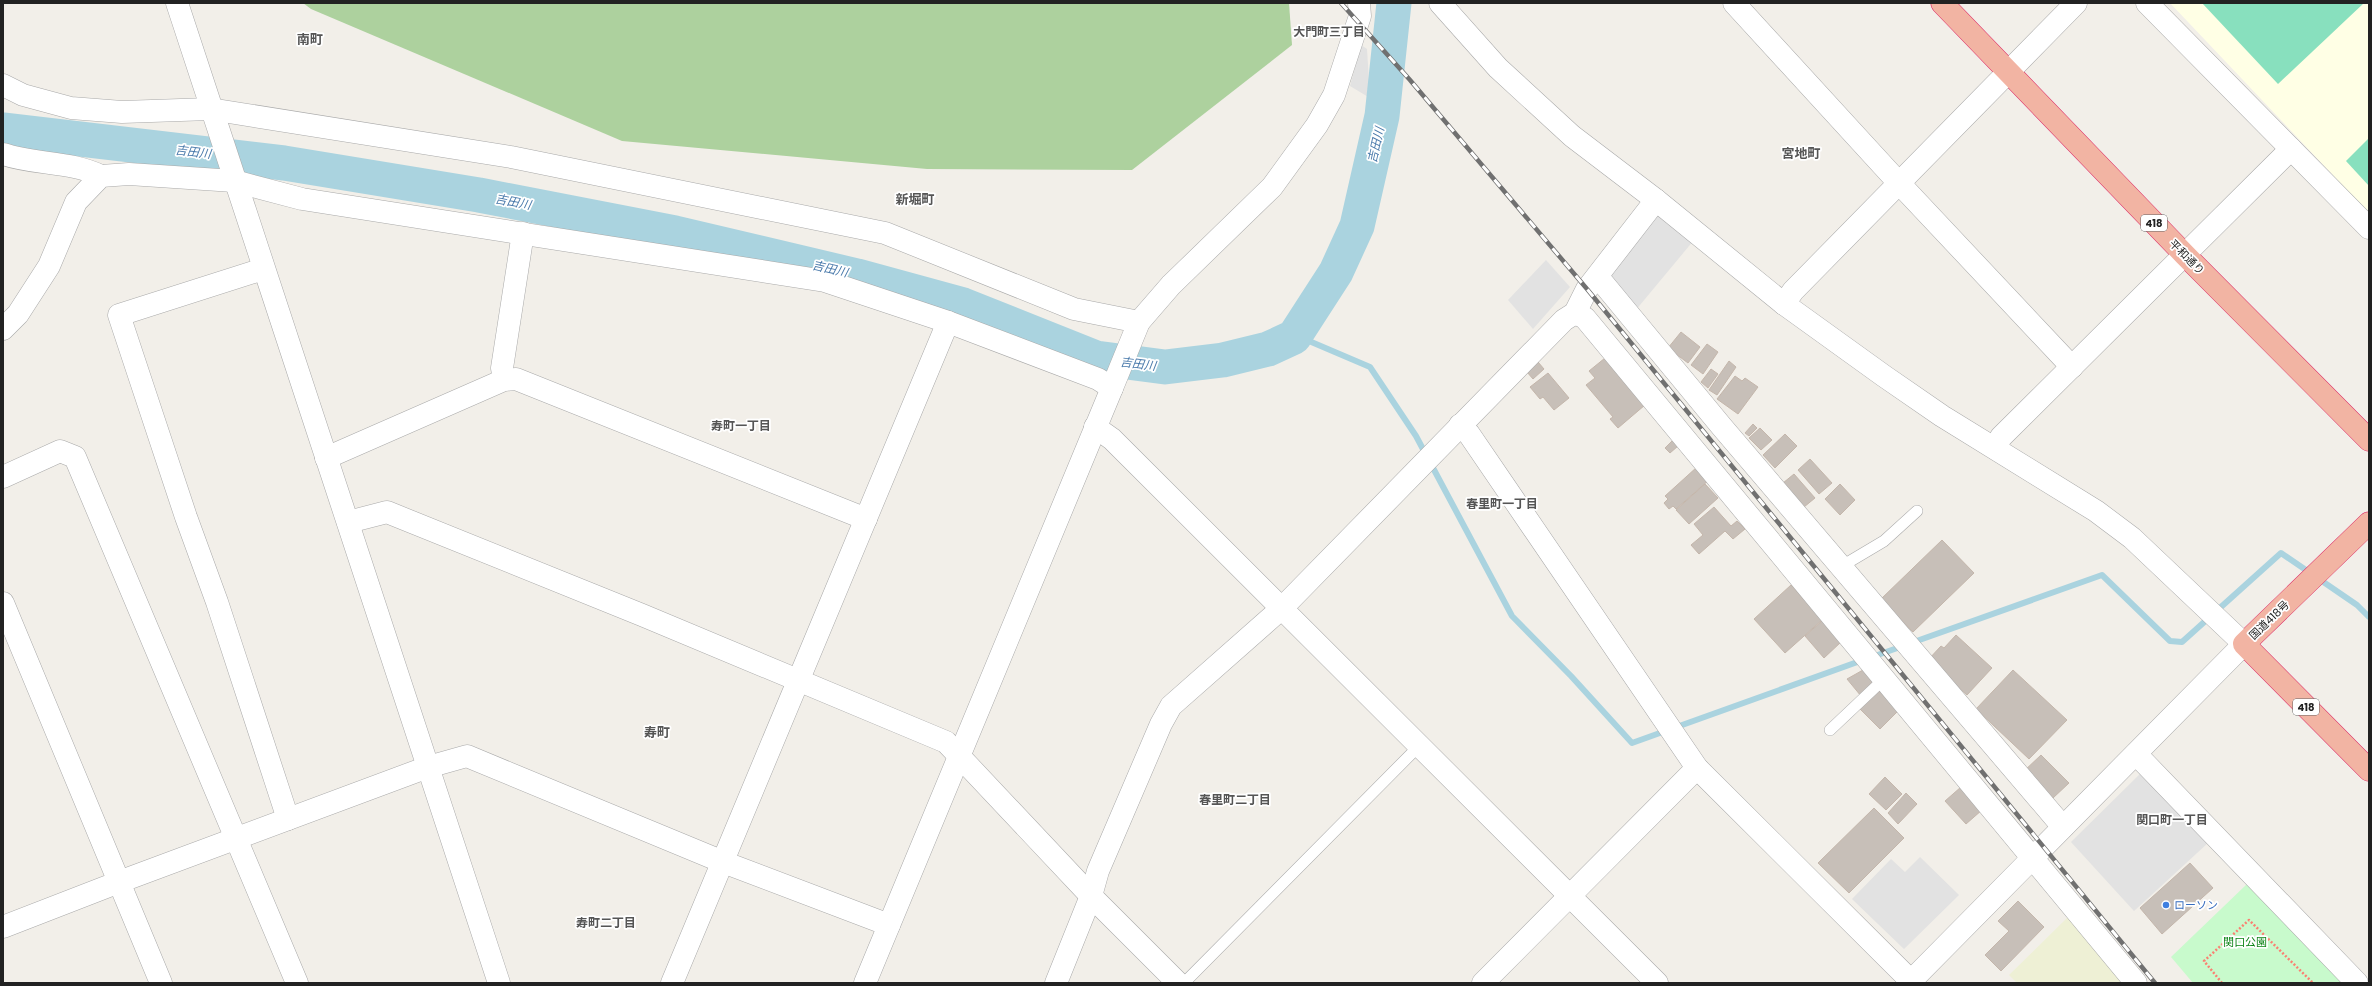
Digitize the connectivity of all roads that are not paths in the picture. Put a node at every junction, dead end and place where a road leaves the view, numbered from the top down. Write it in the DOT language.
graph roads {
  1 [pos="177,3"];
  2 [pos="1359,3"];
  3 [pos="1734,3"];
  4 [pos="1942,3"];
  5 [pos="2076,3"];
  6 [pos="2147,3"];
  7 [pos="1445,5"];
  8 [pos="2007,72"];
  9 [pos="3,85"];
  10 [pos="212,114"];
  11 [pos="2290,149"];
  12 [pos="3,154"];
  13 [pos="233,175"];
  14 [pos="101,176"];
  15 [pos="1898,182"];
  16 [pos="1656,200"];
  17 [pos="2369,228"];
  18 [pos="523,233"];
  19 [pos="2185,255"];
  20 [pos="263,269"];
  21 [pos="1598,277"];
  22 [pos="1784,304"];
  23 [pos="1575,313"];
  24 [pos="948,322"];
  25 [pos="1137,327"];
  26 [pos="3,329"];
  27 [pos="2072,367"];
  28 [pos="504,380"];
  29 [pos="1116,380"];
  30 [pos="1460,425"];
  31 [pos="1095,427"];
  32 [pos="2369,440"];
  33 [pos="1995,448"];
  34 [pos="326,458"];
  35 [pos="3,477"];
  36 [pos="1917,511"];
  37 [pos="866,519"];
  38 [pos="348,522"];
  39 [pos="2369,523"];
  40 [pos="1842,566"];
  41 [pos="3,603"];
  42 [pos="1282,608"];
  43 [pos="2244,644"];
  44 [pos="1872,665"];
  45 [pos="798,681"];
  46 [pos="1830,730"];
  47 [pos="1419,746"];
  48 [pos="2136,754"];
  49 [pos="959,756"];
  50 [pos="428,767"];
  51 [pos="1697,768"];
  52 [pos="2369,770"];
  53 [pos="288,819"];
  54 [pos="2063,827"];
  55 [pos="236,838"];
  56 [pos="2033,859"];
  57 [pos="723,862"];
  58 [pos="119,882"];
  59 [pos="1570,895"];
  60 [pos="1091,896"];
  61 [pos="889,926"];
  62 [pos="3,927"];
  63 [pos="1910,982"];
  64 [pos="161,983"];
  65 [pos="297,983"];
  66 [pos="499,983"];
  67 [pos="672,983"];
  68 [pos="865,983"];
  69 [pos="1056,983"];
  70 [pos="1178,983"];
  71 [pos="1184,983"];
  72 [pos="1483,983"];
  73 [pos="1657,983"];
  74 [pos="2136,983"];
  75 [pos="2357,983"];
  1 -- 10 [label="street"];
  2 -- 25 [label="street"];
  3 -- 15 [label="street"];
  4 -- 8 [label="highway, 平和通り / 418"];
  5 -- 8 [label="street"];
  6 -- 11 [label="street"];
  7 -- 16 [label="street"];
  8 -- 15 [label="street"];
  8 -- 19 [label="highway, 平和通り / 418"];
  9 -- 10 [label="street"];
  10 -- 13 [label="street"];
  10 -- 25 [label="street"];
  11 -- 17 [label="street"];
  11 -- 19 [label="street"];
  12 -- 14 [label="street"];
  13 -- 14 [label="street"];
  13 -- 18 [label="street"];
  13 -- 20 [label="street"];
  14 -- 26 [label="street"];
  15 -- 22 [label="street"];
  15 -- 27 [label="street"];
  16 -- 21 [label="street"];
  16 -- 22 [label="street"];
  18 -- 24 [label="street"];
  18 -- 28 [label="street"];
  19 -- 27 [label="street"];
  19 -- 32 [label="highway, 平和通り / 418"];
  20 -- 34 [label="street"];
  20 -- 53 [label="street"];
  21 -- 23 [label="street"];
  21 -- 40 [label="street"];
  22 -- 33 [label="street"];
  23 -- 30 [label="street"];
  23 -- 44 [label="street"];
  24 -- 29 [label="street"];
  24 -- 37 [label="street"];
  25 -- 29 [label="street"];
  27 -- 33 [label="street"];
  28 -- 34 [label="street"];
  28 -- 37 [label="street"];
  29 -- 31 [label="street"];
  30 -- 42 [label="street"];
  30 -- 51 [label="street"];
  31 -- 42 [label="street"];
  31 -- 49 [label="street"];
  33 -- 43 [label="street"];
  34 -- 38 [label="street"];
  35 -- 55 [label="street"];
  36 -- 40 [label="lane"];
  37 -- 45 [label="street"];
  38 -- 45 [label="street"];
  38 -- 50 [label="street"];
  39 -- 43 [label="highway, 国道418号"];
  40 -- 54 [label="street"];
  41 -- 58 [label="street"];
  42 -- 47 [label="street"];
  42 -- 60 [label="street"];
  43 -- 48 [label="street"];
  43 -- 52 [label="highway, 国道418号 / 418"];
  44 -- 46 [label="lane"];
  44 -- 56 [label="street"];
  45 -- 49 [label="street"];
  45 -- 57 [label="street"];
  47 -- 59 [label="street"];
  47 -- 71 [label="lane"];
  48 -- 54 [label="street"];
  48 -- 75 [label="street"];
  49 -- 60 [label="street"];
  49 -- 61 [label="street"];
  50 -- 53 [label="street"];
  50 -- 57 [label="street"];
  50 -- 66 [label="street"];
  51 -- 59 [label="street"];
  51 -- 63 [label="street"];
  53 -- 55 [label="street"];
  54 -- 56 [label="street"];
  55 -- 58 [label="street"];
  55 -- 65 [label="street"];
  56 -- 63 [label="street"];
  56 -- 74 [label="street"];
  57 -- 61 [label="street"];
  57 -- 67 [label="street"];
  58 -- 62 [label="street"];
  58 -- 64 [label="street"];
  59 -- 72 [label="street"];
  59 -- 73 [label="street"];
  60 -- 69 [label="street"];
  60 -- 70 [label="street"];
  61 -- 68 [label="street"];
}
